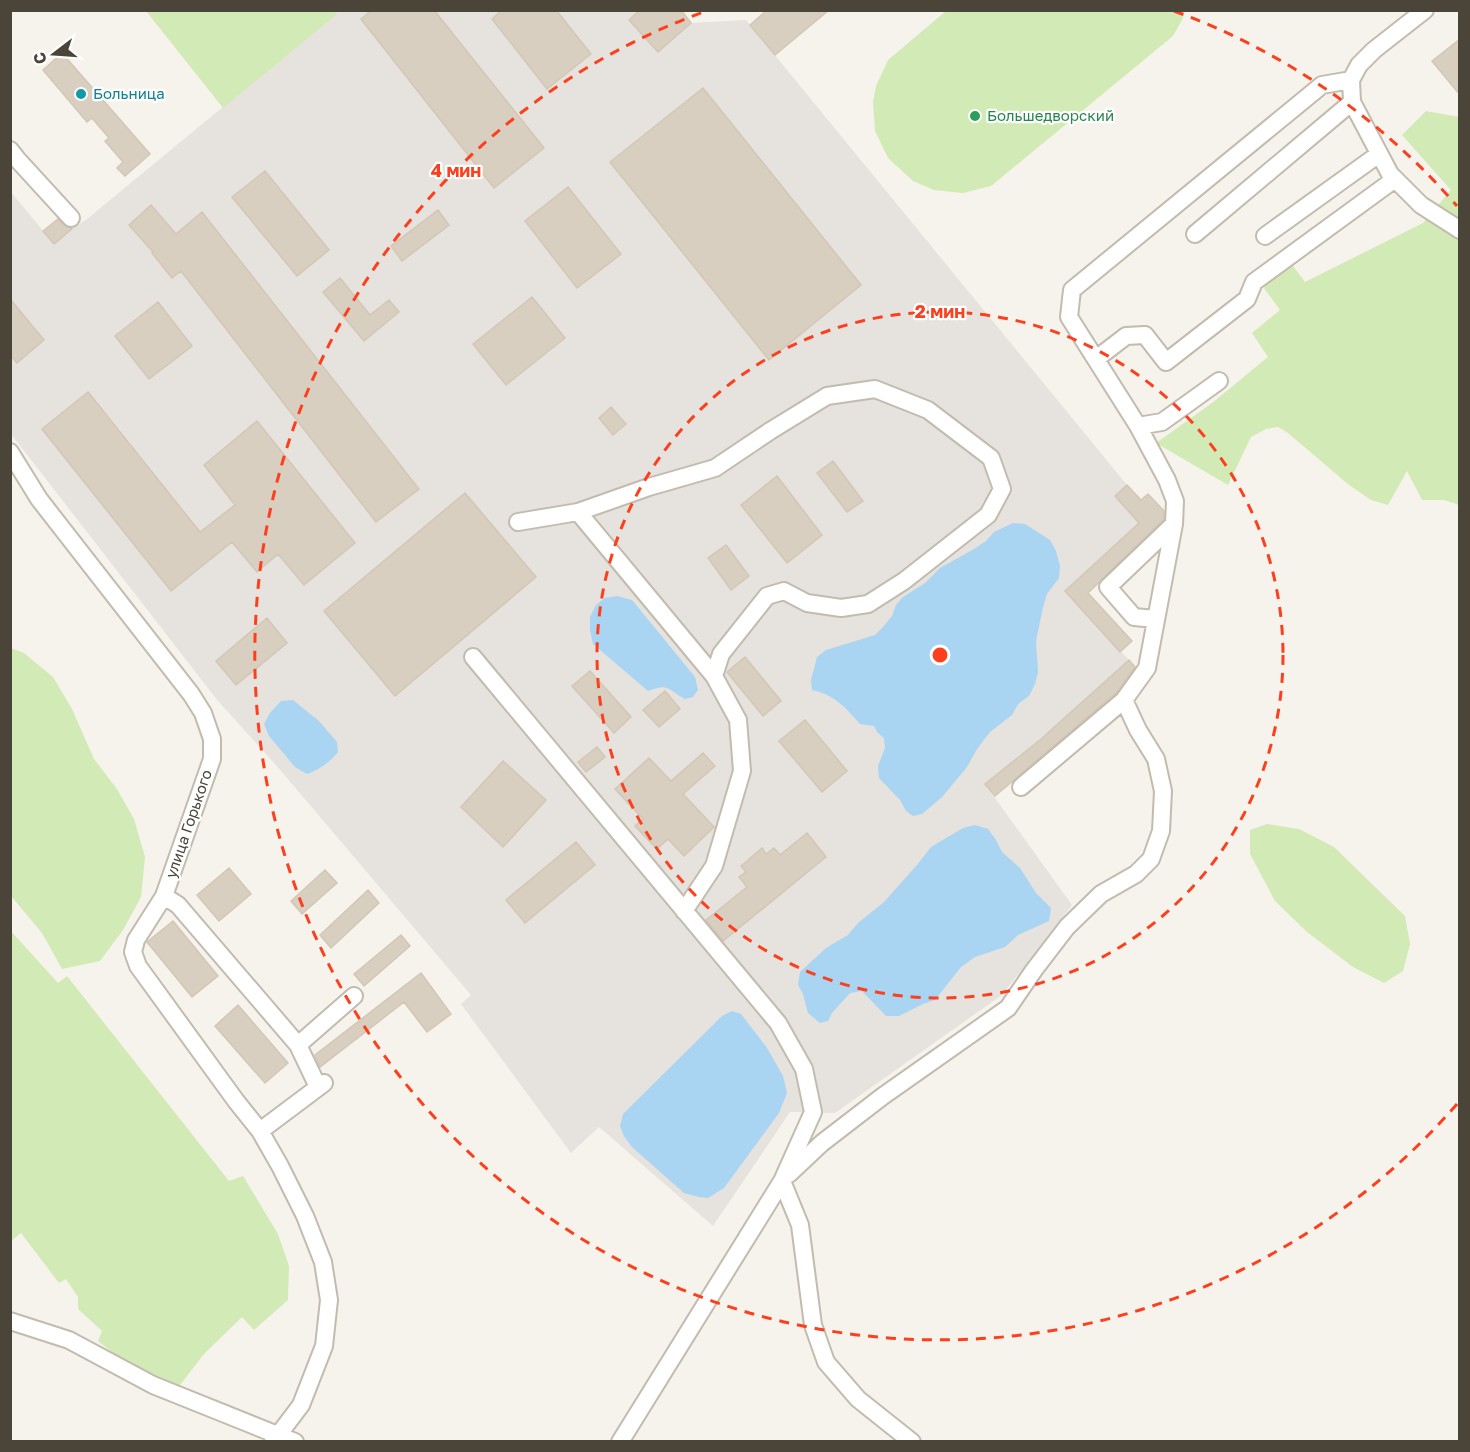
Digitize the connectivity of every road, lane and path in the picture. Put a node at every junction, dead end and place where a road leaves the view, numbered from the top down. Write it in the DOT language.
graph roads {
  1 [pos="1425,10"];
  2 [pos="1351,80"];
  3 [pos="1352,102"];
  4 [pos="10,150"];
  5 [pos="1379,154"];
  6 [pos="1395,179"];
  7 [pos="71,218"];
  8 [pos="1460,230"];
  9 [pos="1195,234"];
  10 [pos="1265,236"];
  11 [pos="1096,359"];
  12 [pos="1219,381"];
  13 [pos="1138,426"];
  14 [pos="13,461"];
  15 [pos="578,512"];
  16 [pos="518,522"];
  17 [pos="1174,524"];
  18 [pos="1156,619"];
  19 [pos="473,657"];
  20 [pos="714,676"];
  21 [pos="1124,700"];
  22 [pos="1021,787"];
  23 [pos="164,896"];
  24 [pos="684,911"];
  25 [pos="354,996"];
  26 [pos="298,1045"];
  27 [pos="260,1131"];
  28 [pos="782,1181"];
  29 [pos="10,1321"];
  30 [pos="276,1438"];
  31 [pos="295,1442"];
  32 [pos="620,1442"];
  33 [pos="912,1442"];
  1 -- 2 [label="street"];
  2 -- 3 [label="street"];
  2 -- 11 [label="street"];
  3 -- 5 [label="street"];
  3 -- 9 [label="street"];
  4 -- 7 [label="street"];
  5 -- 6 [label="street"];
  5 -- 10 [label="street"];
  6 -- 8 [label="street"];
  6 -- 11 [label="street"];
  11 -- 13 [label="street"];
  12 -- 13 [label="street"];
  13 -- 17 [label="street"];
  14 -- 23 [label="street, улица Горького"];
  15 -- 16 [label="street"];
  15 -- 20 [label="street"];
  15 -- 20 [label="street"];
  17 -- 18 [label="street"];
  17 -- 18 [label="street"];
  18 -- 21 [label="street"];
  19 -- 24 [label="street"];
  20 -- 24 [label="street"];
  21 -- 22 [label="street"];
  21 -- 28 [label="street"];
  23 -- 26 [label="street"];
  23 -- 27 [label="street, улица Горького"];
  24 -- 28 [label="street"];
  25 -- 26 [label="street"];
  26 -- 27 [label="street"];
  27 -- 30 [label="street, улица Горького"];
  28 -- 32 [label="street"];
  28 -- 33 [label="street"];
  29 -- 30 [label="street"];
  30 -- 31 [label="street"];
}
